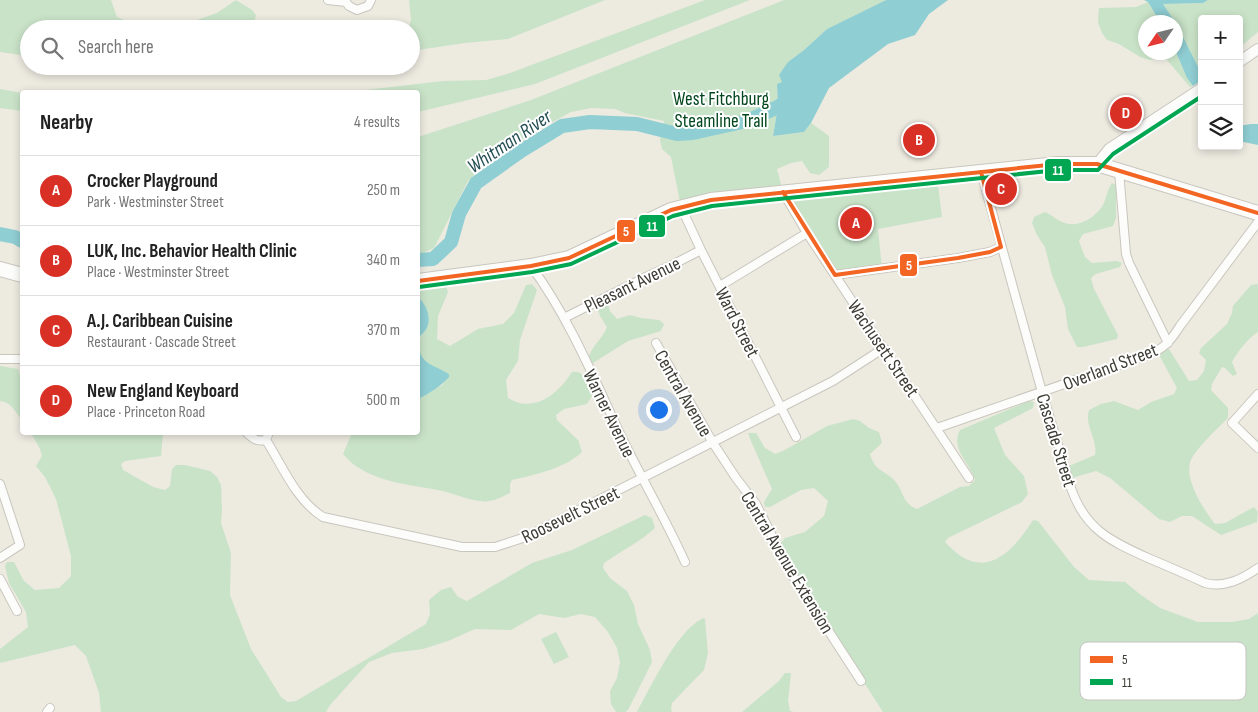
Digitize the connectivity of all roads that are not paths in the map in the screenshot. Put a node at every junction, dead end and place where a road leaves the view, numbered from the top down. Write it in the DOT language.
graph roads {
  1 [pos="328,0"];
  2 [pos="371,0"];
  3 [pos="346,1"];
  4 [pos="1258,49"];
  5 [pos="1242,60"];
  6 [pos="1198,91"];
  7 [pos="1097,164"];
  8 [pos="1119,171"];
  9 [pos="981,172"];
  10 [pos="782,192"];
  11 [pos="681,206"];
  12 [pos="1258,213"];
  13 [pos="1258,222"];
  14 [pos="807,233"];
  15 [pos="1002,247"];
  16 [pos="700,250"];
  17 [pos="531,266"];
  18 [pos="0,269"];
  19 [pos="20,274"];
  20 [pos="835,275"];
  21 [pos="420,281"];
  22 [pos="720,286"];
  23 [pos="564,318"];
  24 [pos="656,343"];
  25 [pos="1168,343"];
  26 [pos="884,348"];
  27 [pos="0,359"];
  28 [pos="20,359"];
  29 [pos="1042,392"];
  30 [pos="1258,394"];
  31 [pos="781,408"];
  32 [pos="937,428"];
  33 [pos="249,435"];
  34 [pos="268,436"];
  35 [pos="796,437"];
  36 [pos="713,443"];
  37 [pos="1258,448"];
  38 [pos="969,478"];
  39 [pos="642,479"];
  40 [pos="0,484"];
  41 [pos="0,558"];
  42 [pos="685,562"];
  43 [pos="1258,568"];
  44 [pos="0,580"];
  45 [pos="18,611"];
  46 [pos="861,681"];
  1 -- 3 [label="street"];
  2 -- 3 [label="street"];
  4 -- 5 [label="main road"];
  6 -- 7 [label="main road"];
  7 -- 8 [label="highway"];
  7 -- 9 [label="highway"];
  8 -- 12 [label="highway"];
  8 -- 25 [label="street"];
  9 -- 10 [label="highway"];
  9 -- 15 [label="street, Cascade Street"];
  10 -- 11 [label="highway"];
  10 -- 14 [label="street, Wachusett Street"];
  11 -- 16 [label="street, Ward Street"];
  11 -- 17 [label="highway"];
  13 -- 25 [label="street, Overland Street"];
  14 -- 20 [label="street, Wachusett Street"];
  14 -- 22 [label="street"];
  15 -- 20 [label="street"];
  15 -- 29 [label="street, Cascade Street"];
  16 -- 22 [label="street, Ward Street"];
  16 -- 23 [label="street, Pleasant Avenue"];
  17 -- 21 [label="highway"];
  17 -- 23 [label="street, Warner Avenue"];
  18 -- 19 [label="highway"];
  20 -- 26 [label="street, Wachusett Street"];
  22 -- 31 [label="street, Ward Street"];
  23 -- 39 [label="street, Warner Avenue"];
  24 -- 36 [label="street, Central Avenue"];
  25 -- 29 [label="street, Overland Street"];
  26 -- 31 [label="street, Roosevelt Street"];
  26 -- 32 [label="street, Wachusett Street"];
  27 -- 28 [label="street"];
  29 -- 32 [label="street, Overland Street"];
  29 -- 43 [label="street, Cascade Street"];
  30 -- 37 [label="street"];
  31 -- 35 [label="street, Ward Street"];
  31 -- 36 [label="street, Roosevelt Street"];
  32 -- 38 [label="street, Wachusett Street"];
  33 -- 34 [label="street, Roosevelt Street"];
  34 -- 39 [label="street, Roosevelt Street"];
  36 -- 39 [label="street, Roosevelt Street"];
  36 -- 46 [label="street, Central Avenue Extension"];
  39 -- 42 [label="street, Warner Avenue"];
  40 -- 41 [label="street"];
  44 -- 45 [label="street"];
}
